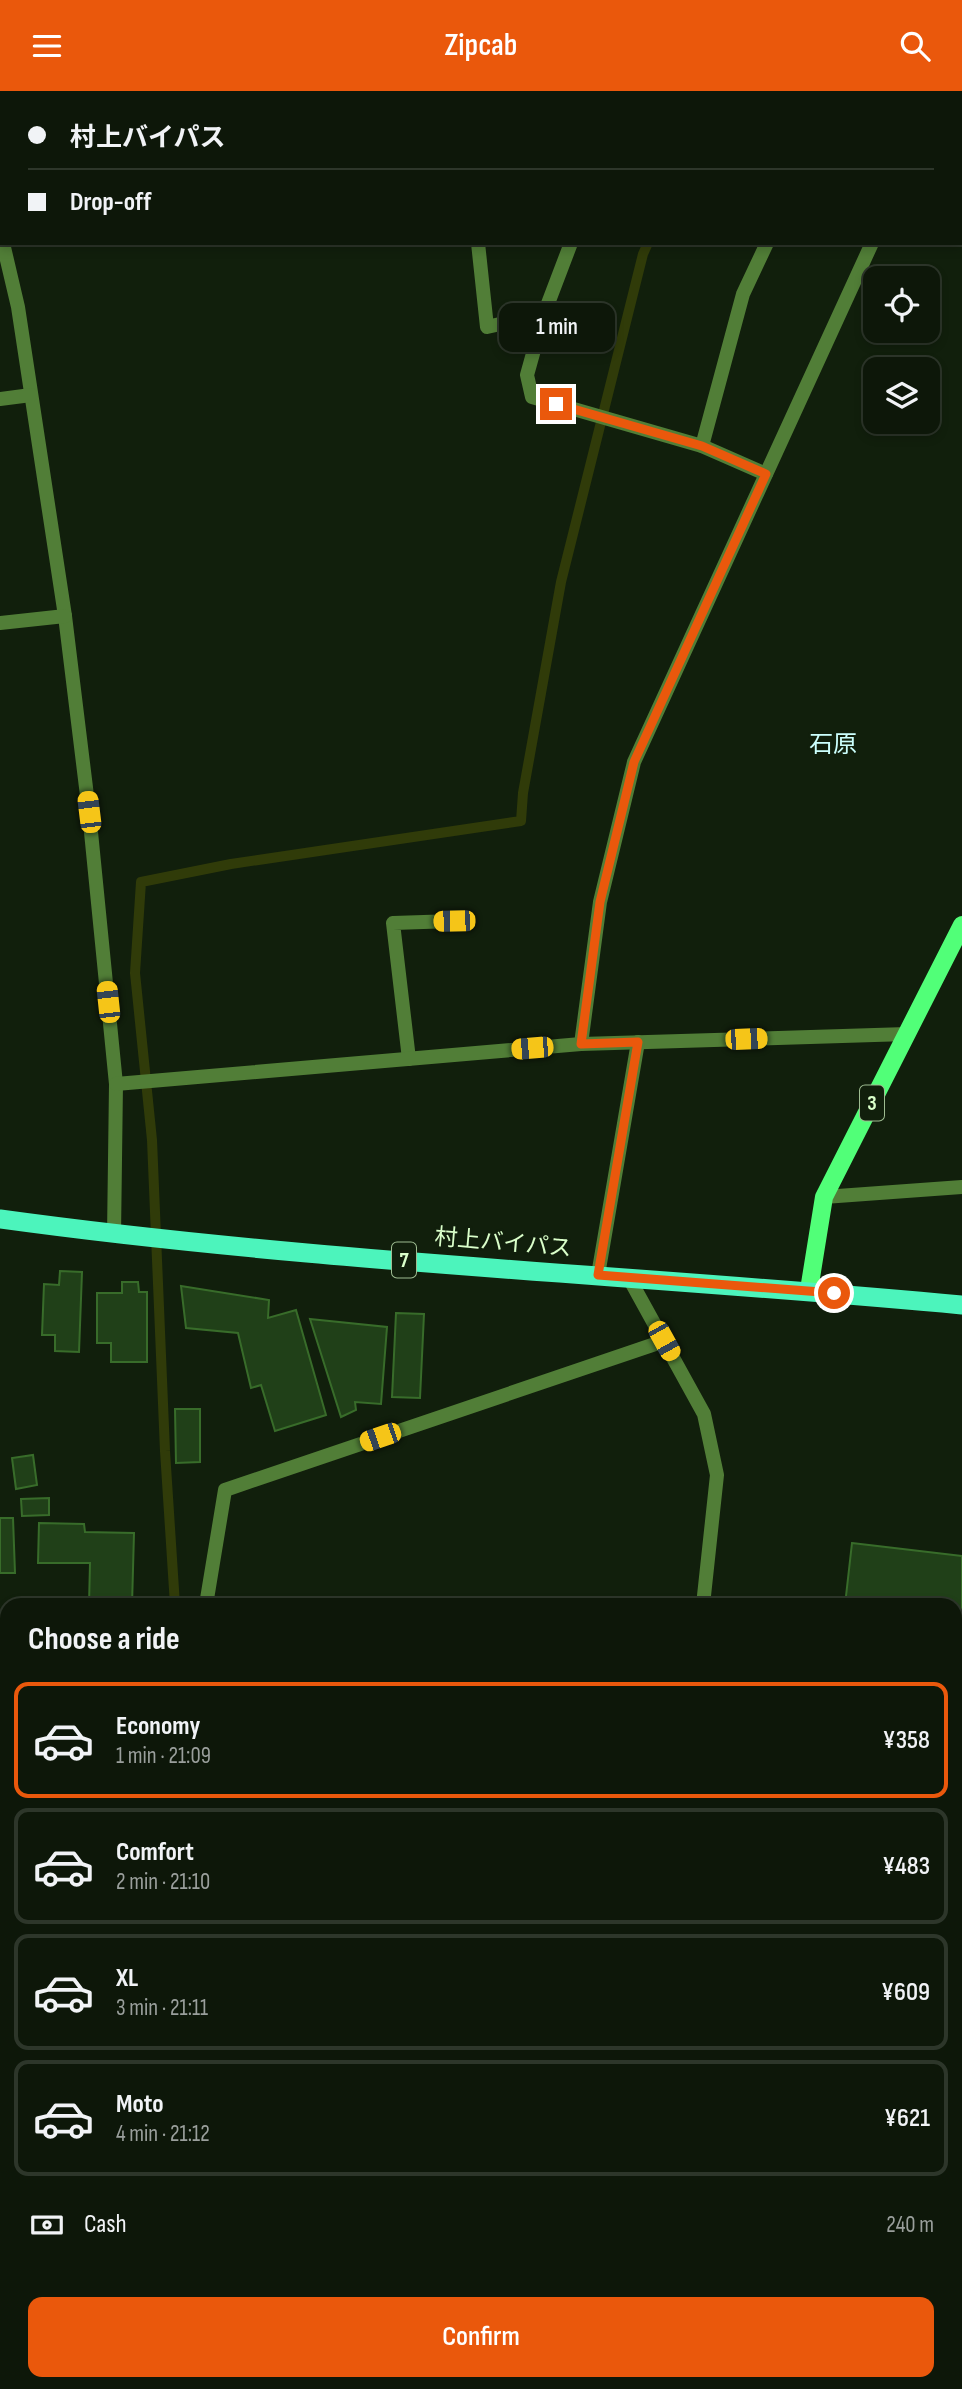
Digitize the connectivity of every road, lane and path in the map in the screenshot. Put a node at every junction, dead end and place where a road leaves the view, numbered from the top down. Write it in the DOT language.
graph roads {
  1 [pos="3,245"];
  2 [pos="478,245"];
  3 [pos="570,245"];
  4 [pos="766,245"];
  5 [pos="871,245"];
  6 [pos="544,314"];
  7 [pos="32,395"];
  8 [pos="0,399"];
  9 [pos="702,446"];
  10 [pos="766,474"];
  11 [pos="65,616"];
  12 [pos="0,623"];
  13 [pos="454,921"];
  14 [pos="962,925"];
  15 [pos="907,1034"];
  16 [pos="638,1042"];
  17 [pos="581,1044"];
  18 [pos="409,1059"];
  19 [pos="116,1084"];
  20 [pos="962,1187"];
  21 [pos="824,1198"];
  22 [pos="0,1219"];
  23 [pos="114,1235"];
  24 [pos="598,1275"];
  25 [pos="629,1278"];
  26 [pos="808,1290"];
  27 [pos="962,1305"];
  28 [pos="664,1341"];
  29 [pos="207,1598"];
  30 [pos="704,1598"];
  1 -- 7 [label="street"];
  2 -- 6 [label="street"];
  3 -- 6 [label="street"];
  4 -- 9 [label="street"];
  5 -- 10 [label="street"];
  6 -- 9 [label="street"];
  7 -- 8 [label="street"];
  7 -- 11 [label="street"];
  9 -- 10 [label="street"];
  10 -- 17 [label="street"];
  11 -- 12 [label="street"];
  11 -- 19 [label="street"];
  13 -- 18 [label="street"];
  14 -- 15 [label="main road, 3"];
  15 -- 16 [label="street"];
  15 -- 21 [label="main road, 3"];
  16 -- 17 [label="street"];
  16 -- 24 [label="street"];
  17 -- 18 [label="street"];
  18 -- 19 [label="street"];
  19 -- 23 [label="street"];
  20 -- 21 [label="street"];
  21 -- 26 [label="main road, 3"];
  22 -- 23 [label="highway, 村上バイパス / 7"];
  23 -- 24 [label="highway, 村上バイパス / 7"];
  24 -- 25 [label="highway, 村上バイパス / 7"];
  25 -- 26 [label="highway, 村上バイパス / 7"];
  25 -- 28 [label="street"];
  26 -- 27 [label="highway, 村上バイパス / 7"];
  28 -- 29 [label="street"];
  28 -- 30 [label="street"];
}
